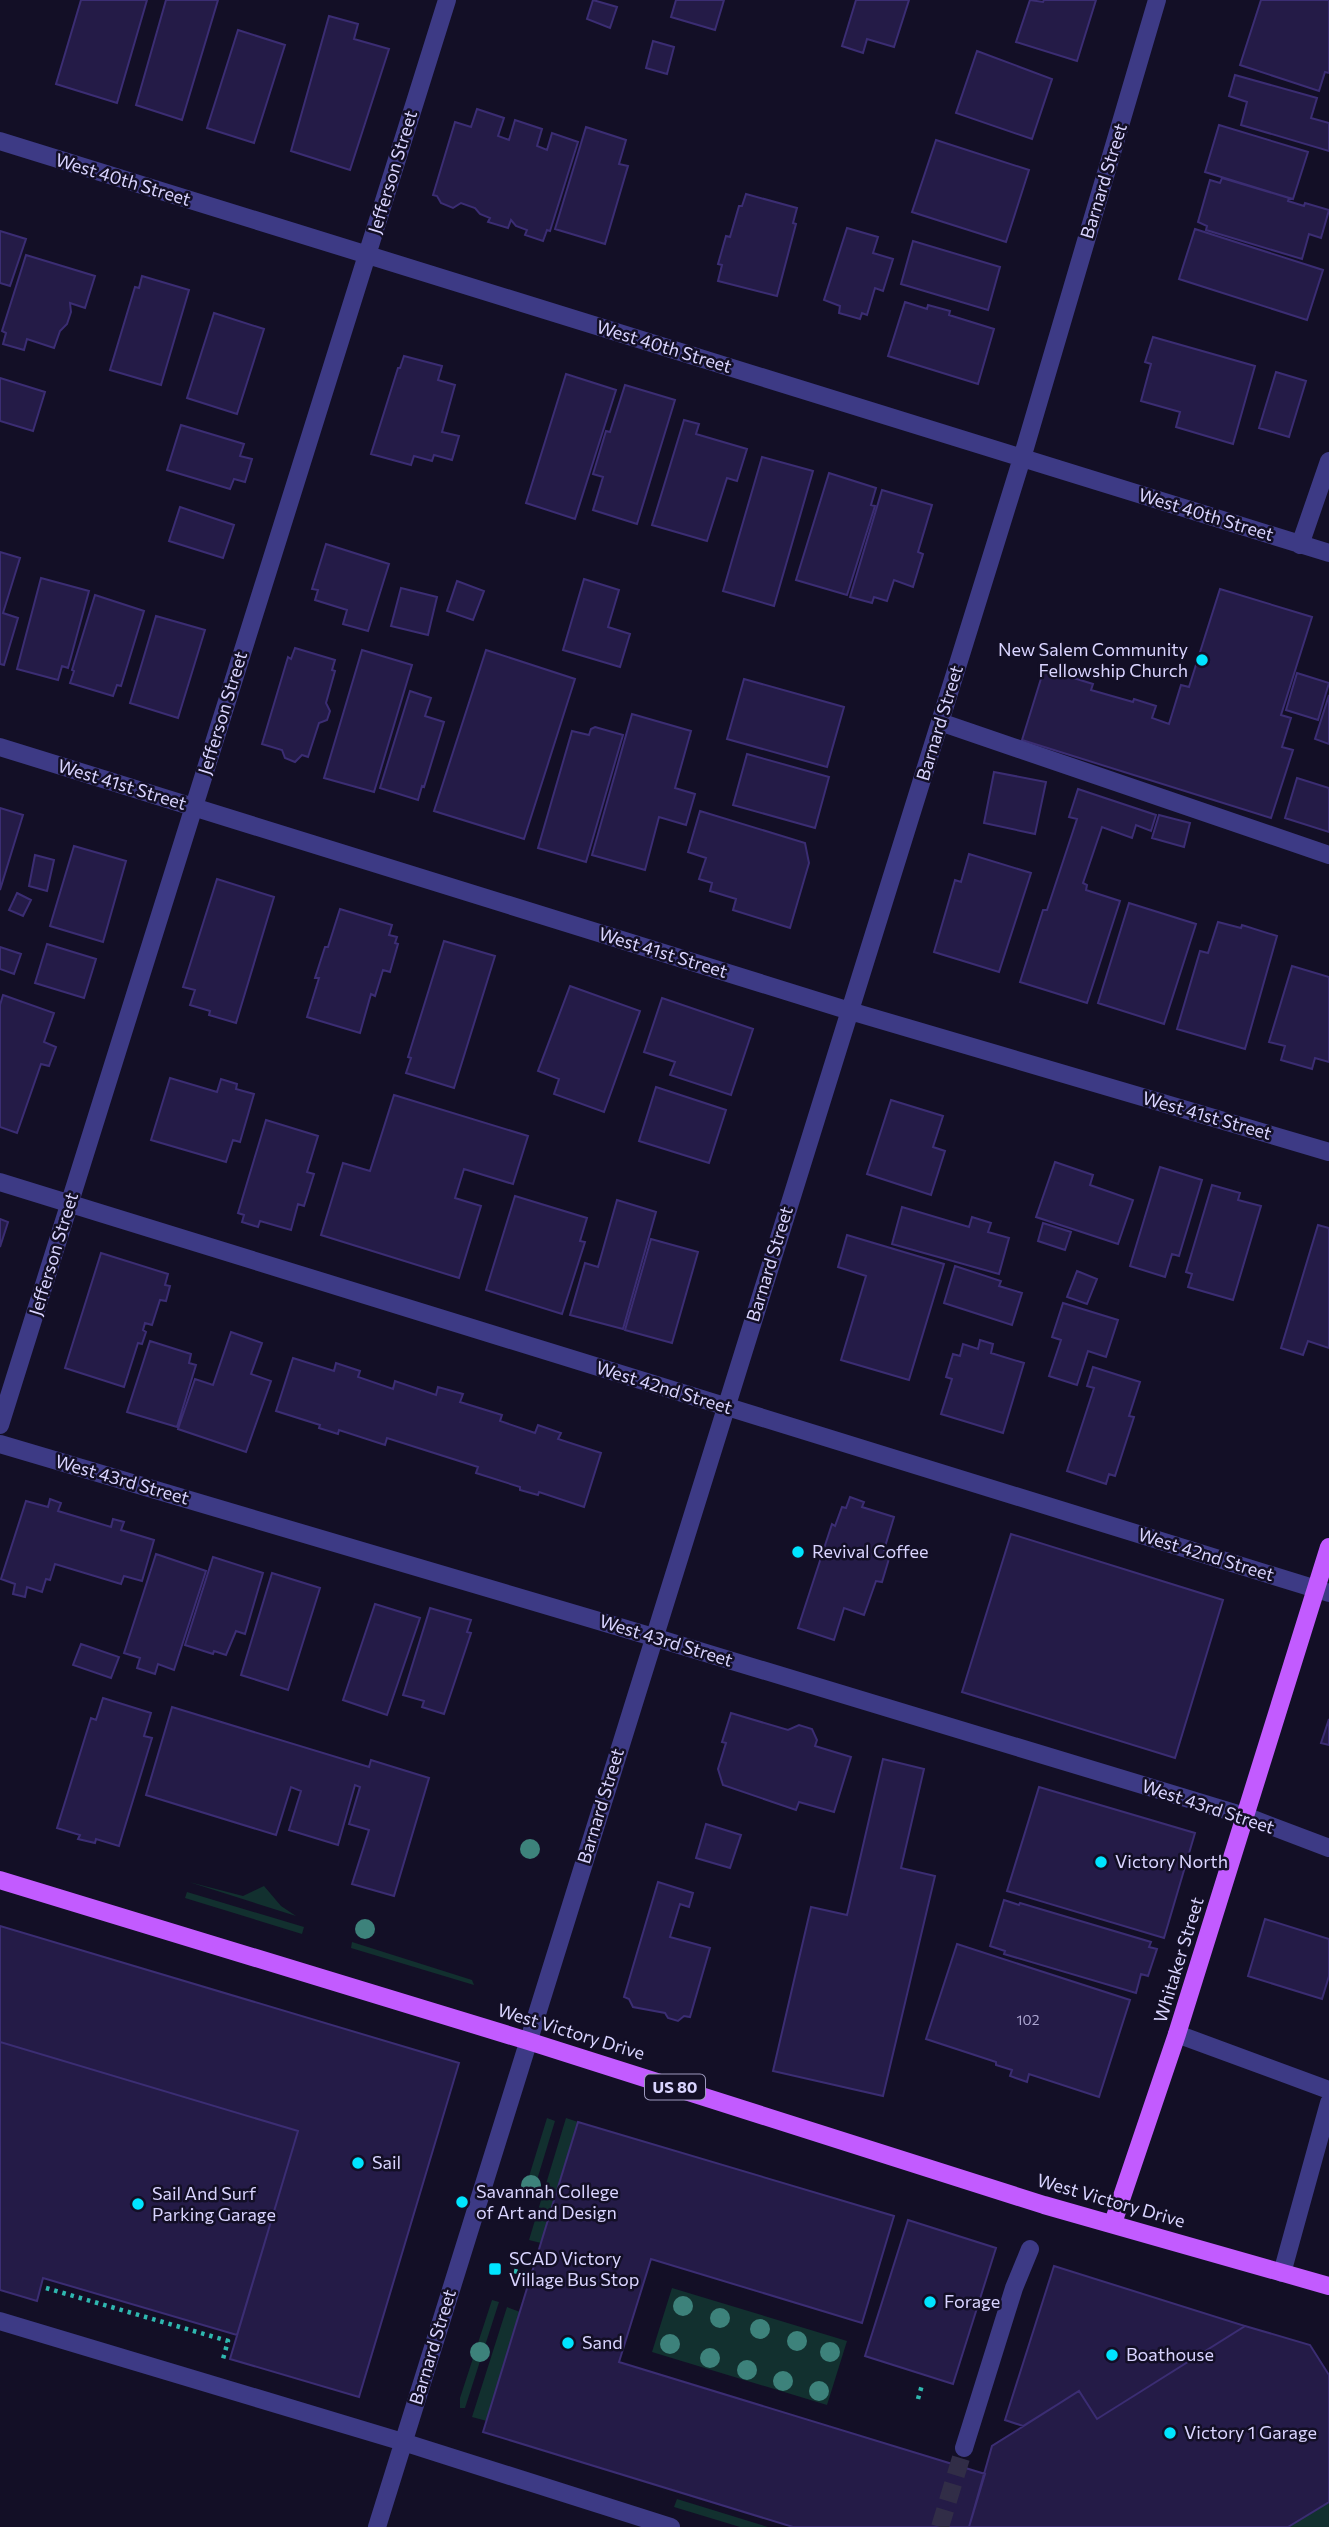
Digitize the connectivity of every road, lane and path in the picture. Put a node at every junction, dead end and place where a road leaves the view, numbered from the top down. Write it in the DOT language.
graph roads {
  1 [pos="447,0"];
  2 [pos="1157,0"];
  3 [pos="0,141"];
  4 [pos="367,255"];
  5 [pos="1021,458"];
  6 [pos="1329,461"];
  7 [pos="1300,545"];
  8 [pos="1329,553"];
  9 [pos="940,722"];
  10 [pos="0,747"];
  11 [pos="194,807"];
  12 [pos="1329,855"];
  13 [pos="850,1011"];
  14 [pos="1329,1152"];
  15 [pos="0,1182"];
  16 [pos="70,1204"];
  17 [pos="726,1407"];
  18 [pos="0,1426"];
  19 [pos="0,1444"];
  20 [pos="1329,1547"];
  21 [pos="1323,1591"];
  22 [pos="653,1637"];
  23 [pos="1245,1816"];
  24 [pos="1329,1848"];
  25 [pos="0,1880"];
  26 [pos="1177,2034"];
  27 [pos="528,2040"];
  28 [pos="1329,2090"];
  29 [pos="1329,2103"];
  30 [pos="1113,2223"];
  31 [pos="1030,2249"];
  32 [pos="514,2271"];
  33 [pos="1282,2273"];
  34 [pos="531,2276"];
  35 [pos="1329,2286"];
  36 [pos="46,2288"];
  37 [pos="0,2321"];
  38 [pos="922,2385"];
  39 [pos="213,2386"];
  40 [pos="918,2399"];
  41 [pos="403,2442"];
  42 [pos="964,2448"];
  43 [pos="377,2527"];
  44 [pos="671,2527"];
  1 -- 4 [label="street, Jefferson Street"];
  2 -- 5 [label="street, Barnard Street"];
  3 -- 4 [label="street, West 40th Street"];
  4 -- 5 [label="street, West 40th Street"];
  4 -- 11 [label="street, Jefferson Street"];
  5 -- 7 [label="street, West 40th Street"];
  5 -- 9 [label="street, Barnard Street"];
  6 -- 7 [label="street"];
  7 -- 8 [label="street, West 40th Street"];
  9 -- 12 [label="street"];
  9 -- 13 [label="street, Barnard Street"];
  10 -- 11 [label="street, West 41st Street"];
  11 -- 13 [label="street, West 41st Street"];
  11 -- 16 [label="street, Jefferson Street"];
  13 -- 14 [label="street, West 41st Street"];
  13 -- 17 [label="street, Barnard Street"];
  15 -- 16 [label="street, West 42nd Street"];
  16 -- 17 [label="street, West 42nd Street"];
  16 -- 18 [label="street, Jefferson Street"];
  17 -- 21 [label="street, West 42nd Street"];
  17 -- 22 [label="street, Barnard Street"];
  19 -- 22 [label="street, West 43rd Street"];
  20 -- 21 [label="main road, Whitaker Street"];
  21 -- 23 [label="main road, Whitaker Street"];
  22 -- 23 [label="street, West 43rd Street"];
  22 -- 27 [label="street, Barnard Street"];
  23 -- 24 [label="street, West 43rd Street"];
  23 -- 26 [label="main road, Whitaker Street"];
  25 -- 27 [label="main road, West Victory Drive / US 80"];
  26 -- 28 [label="street"];
  26 -- 30 [label="main road, Whitaker Street"];
  27 -- 30 [label="main road, West Victory Drive / US 80"];
  27 -- 41 [label="street, Barnard Street"];
  29 -- 33 [label="street"];
  30 -- 33 [label="main road, West Victory Drive / US 80"];
  31 -- 42 [label="street"];
  32 -- 34 [label="path"];
  33 -- 35 [label="main road, West Victory Drive / US 80"];
  36 -- 39 [label="path"];
  37 -- 39 [label="street"];
  38 -- 40 [label="path"];
  39 -- 41 [label="street"];
  41 -- 43 [label="street, Barnard Street"];
  41 -- 44 [label="street"];
}
